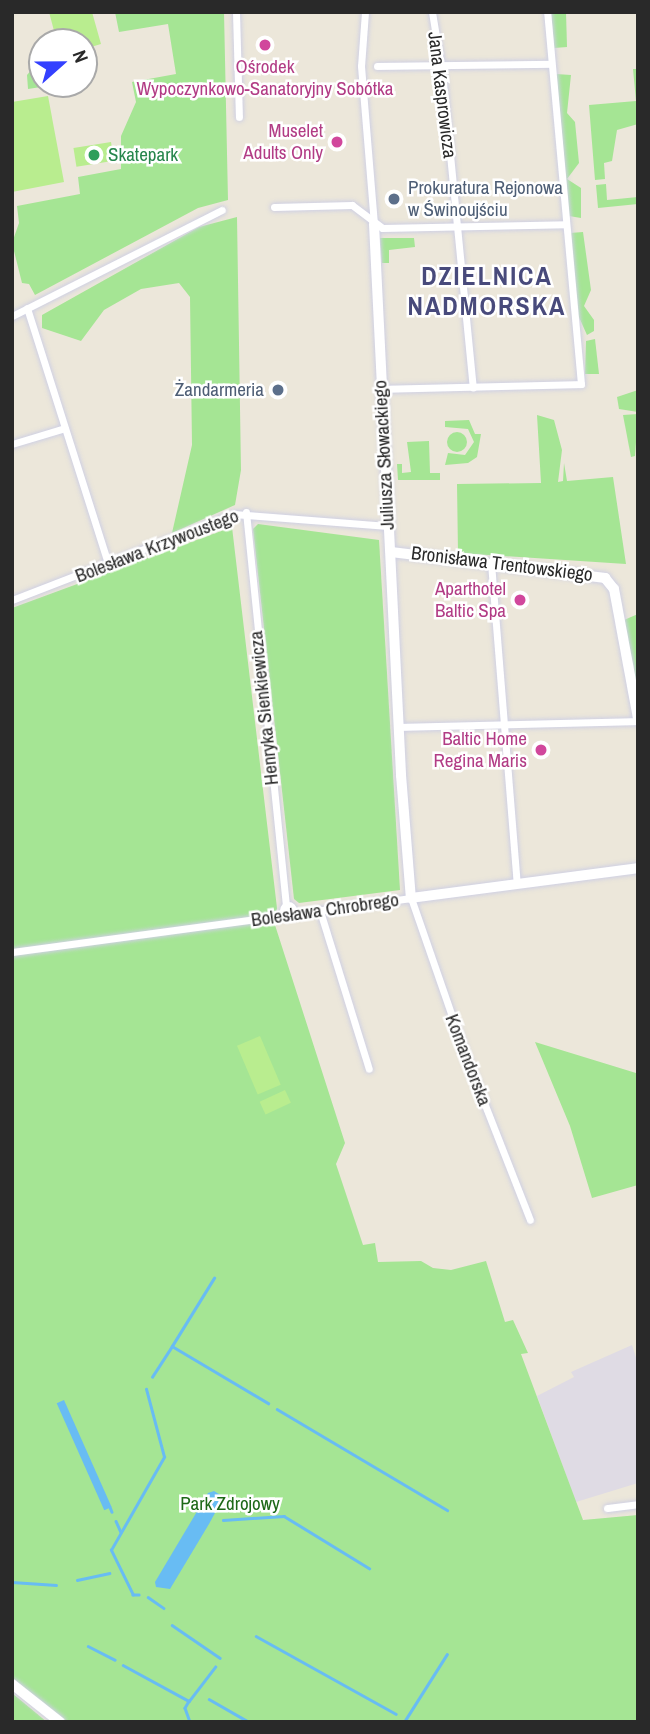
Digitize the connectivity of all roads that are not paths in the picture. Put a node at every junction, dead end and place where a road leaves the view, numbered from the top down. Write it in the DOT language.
graph roads {
  1 [pos="236,12"];
  2 [pos="365,12"];
  3 [pos="432,12"];
  4 [pos="547,12"];
  5 [pos="439,64"];
  6 [pos="551,64"];
  7 [pos="377,66"];
  8 [pos="239,117"];
  9 [pos="274,206"];
  10 [pos="222,209"];
  11 [pos="566,223"];
  12 [pos="374,224"];
  13 [pos="456,226"];
  14 [pos="27,308"];
  15 [pos="12,316"];
  16 [pos="473,387"];
  17 [pos="380,389"];
  18 [pos="65,428"];
  19 [pos="12,444"];
  20 [pos="246,512"];
  21 [pos="388,526"];
  22 [pos="391,552"];
  23 [pos="491,563"];
  24 [pos="108,564"];
  25 [pos="12,600"];
  26 [pos="638,720"];
  27 [pos="503,726"];
  28 [pos="400,727"];
  29 [pos="638,868"];
  30 [pos="517,884"];
  31 [pos="411,898"];
  32 [pos="320,911"];
  33 [pos="294,914"];
  34 [pos="12,952"];
  35 [pos="369,1069"];
  36 [pos="530,1220"];
  37 [pos="638,1504"];
  38 [pos="607,1508"];
  39 [pos="12,1684"];
  40 [pos="60,1722"];
  1 -- 8 [label="street"];
  2 -- 12 [label="street, Juliusza Słowackiego"];
  3 -- 5 [label="street, Jana Kasprowicza"];
  4 -- 6 [label="street"];
  5 -- 6 [label="street"];
  5 -- 7 [label="street"];
  5 -- 13 [label="street, Jana Kasprowicza"];
  6 -- 11 [label="street"];
  9 -- 12 [label="street"];
  10 -- 14 [label="street"];
  11 -- 13 [label="street"];
  11 -- 16 [label="street"];
  12 -- 13 [label="street"];
  12 -- 17 [label="street, Juliusza Słowackiego"];
  13 -- 16 [label="street, Jana Kasprowicza"];
  14 -- 15 [label="street"];
  14 -- 18 [label="street"];
  16 -- 17 [label="street"];
  17 -- 21 [label="street, Juliusza Słowackiego"];
  18 -- 19 [label="street"];
  18 -- 24 [label="street"];
  20 -- 21 [label="street, Bolesława Krzywoustego"];
  20 -- 24 [label="street, Bolesława Krzywoustego"];
  20 -- 33 [label="street, Henryka Sienkiewicza"];
  21 -- 22 [label="street, Juliusza Słowackiego"];
  22 -- 23 [label="street, Bronisława Trentowskiego"];
  22 -- 28 [label="street, Juliusza Słowackiego"];
  23 -- 26 [label="street, Bronisława Trentowskiego"];
  23 -- 27 [label="street"];
  24 -- 25 [label="street, Bolesława Krzywoustego"];
  26 -- 27 [label="street"];
  27 -- 28 [label="street"];
  27 -- 30 [label="street"];
  28 -- 31 [label="street, Juliusza Słowackiego"];
  29 -- 30 [label="street, Bolesława Chrobrego"];
  30 -- 31 [label="street, Bolesława Chrobrego"];
  31 -- 32 [label="street, Bolesława Chrobrego"];
  31 -- 36 [label="street, Komandorska"];
  32 -- 33 [label="street, Bolesława Chrobrego"];
  32 -- 35 [label="street"];
  33 -- 34 [label="street, Bolesława Chrobrego"];
  37 -- 38 [label="street"];
  39 -- 40 [label="street"];
}
